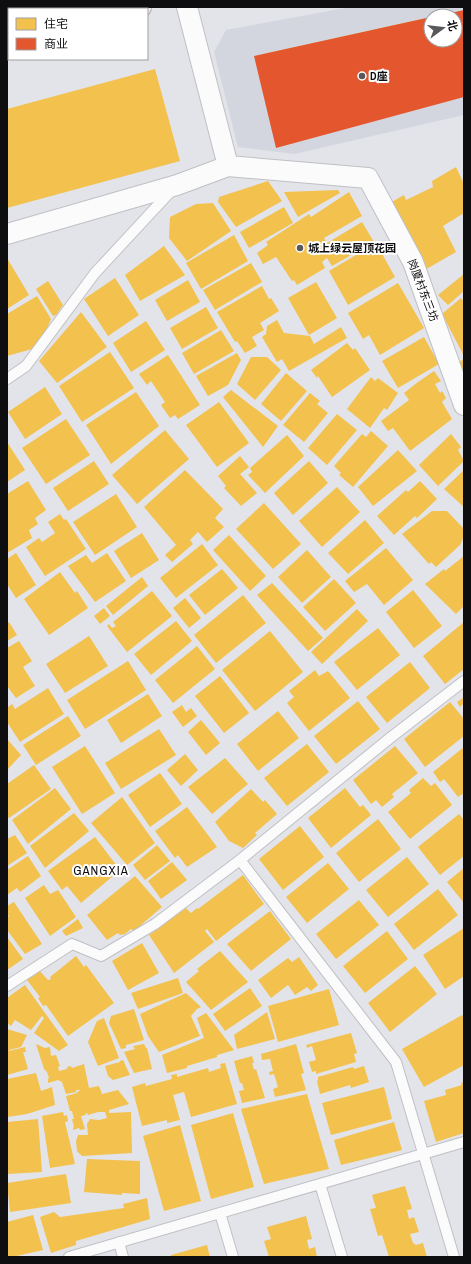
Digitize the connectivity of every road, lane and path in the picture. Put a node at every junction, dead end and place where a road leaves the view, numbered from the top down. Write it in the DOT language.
graph roads {
  1 [pos="187,7"];
  2 [pos="228,166"];
  3 [pos="177,185"];
  4 [pos="7,234"];
  5 [pos="7,379"];
  6 [pos="464,405"];
  7 [pos="464,681"];
  8 [pos="240,860"];
  9 [pos="7,986"];
  10 [pos="464,1142"];
  11 [pos="423,1154"];
  12 [pos="320,1184"];
  13 [pos="220,1213"];
  14 [pos="119,1242"];
  15 [pos="69,1257"];
  16 [pos="123,1257"];
  17 [pos="233,1257"];
  18 [pos="342,1257"];
  19 [pos="454,1257"];
  1 -- 2 [label="street"];
  2 -- 3 [label="street"];
  2 -- 6 [label="street, 岗厦村东三坊"];
  3 -- 4 [label="street"];
  3 -- 5 [label="lane"];
  7 -- 8 [label="lane"];
  8 -- 9 [label="lane"];
  8 -- 11 [label="lane"];
  10 -- 11 [label="lane"];
  11 -- 12 [label="lane"];
  11 -- 19 [label="lane"];
  12 -- 13 [label="lane"];
  12 -- 18 [label="lane"];
  13 -- 14 [label="lane"];
  13 -- 17 [label="lane"];
  14 -- 15 [label="lane"];
  14 -- 16 [label="lane"];
}
